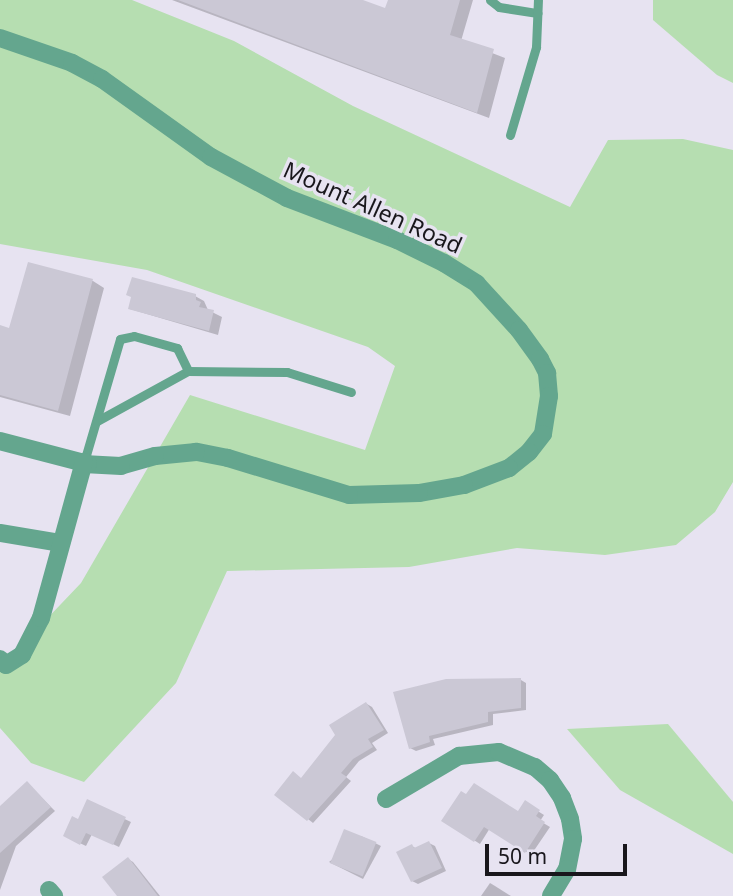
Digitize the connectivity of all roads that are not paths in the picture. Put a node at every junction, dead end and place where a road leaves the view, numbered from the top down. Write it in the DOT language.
graph roads {
  1 [pos="490,0"];
  2 [pos="538,0"];
  3 [pos="538,13"];
  4 [pos="0,38"];
  5 [pos="510,135"];
  6 [pos="188,371"];
  7 [pos="351,392"];
  8 [pos="97,421"];
  9 [pos="0,441"];
  10 [pos="84,463"];
  11 [pos="0,533"];
  12 [pos="61,543"];
  13 [pos="2,664"];
  14 [pos="386,799"];
  15 [pos="551,896"];
  1 -- 3 [label="lane"];
  2 -- 3 [label="lane"];
  3 -- 5 [label="lane"];
  4 -- 10 [label="street, Mount Allen Road"];
  6 -- 7 [label="lane"];
  6 -- 8 [label="lane"];
  6 -- 8 [label="lane"];
  8 -- 10 [label="lane"];
  9 -- 10 [label="street, Mount Allen Road"];
  10 -- 12 [label="street"];
  11 -- 12 [label="street"];
  12 -- 13 [label="street"];
  14 -- 15 [label="street"];
}
